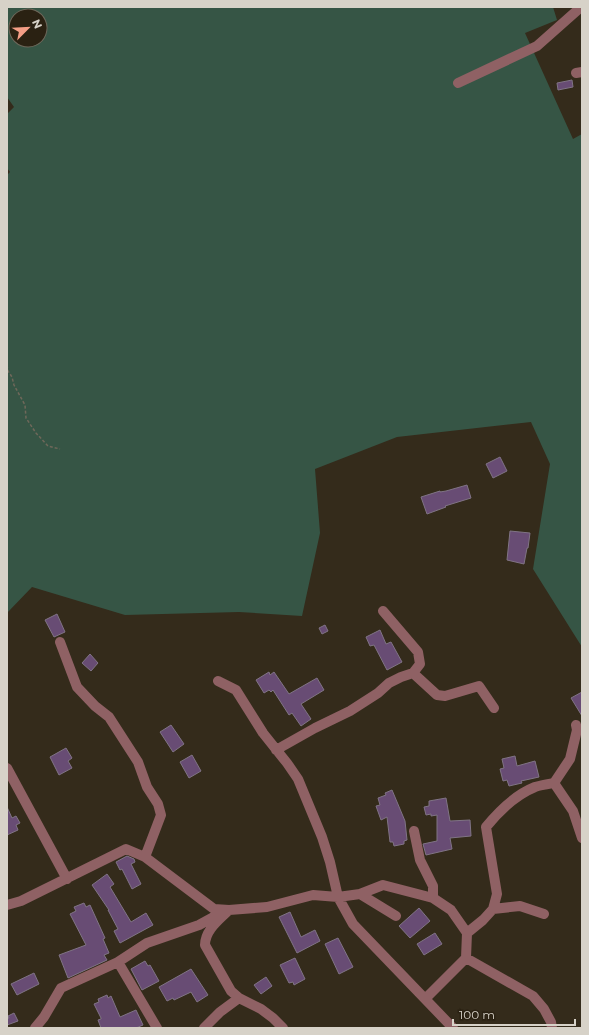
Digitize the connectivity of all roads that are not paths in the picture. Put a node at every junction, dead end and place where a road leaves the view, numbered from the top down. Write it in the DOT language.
graph roads {
  1 [pos="581,7"];
  2 [pos="458,83"];
  3 [pos="383,611"];
  4 [pos="60,642"];
  5 [pos="413,673"];
  6 [pos="218,681"];
  7 [pos="494,708"];
  8 [pos="576,725"];
  9 [pos="276,750"];
  10 [pos="7,768"];
  11 [pos="554,783"];
  12 [pos="414,831"];
  13 [pos="582,838"];
  14 [pos="145,857"];
  15 [pos="67,879"];
  16 [pos="360,894"];
  17 [pos="338,897"];
  18 [pos="433,898"];
  19 [pos="7,905"];
  20 [pos="493,909"];
  21 [pos="229,910"];
  22 [pos="544,914"];
  23 [pos="396,916"];
  24 [pos="467,933"];
  25 [pos="466,958"];
  26 [pos="118,962"];
  27 [pos="239,998"];
  28 [pos="425,999"];
  29 [pos="35,1028"];
  30 [pos="157,1028"];
  31 [pos="204,1028"];
  32 [pos="283,1028"];
  33 [pos="453,1028"];
  34 [pos="552,1028"];
  1 -- 2 [label="street"];
  3 -- 5 [label="street"];
  4 -- 14 [label="street"];
  5 -- 7 [label="street"];
  5 -- 9 [label="street"];
  6 -- 9 [label="street"];
  8 -- 11 [label="street"];
  9 -- 17 [label="street"];
  10 -- 15 [label="street"];
  11 -- 13 [label="street"];
  11 -- 20 [label="street"];
  12 -- 18 [label="street"];
  14 -- 15 [label="street"];
  14 -- 21 [label="street"];
  15 -- 19 [label="street"];
  16 -- 17 [label="street"];
  16 -- 18 [label="street"];
  16 -- 23 [label="street"];
  17 -- 21 [label="street"];
  17 -- 28 [label="street"];
  18 -- 24 [label="street"];
  20 -- 22 [label="street"];
  20 -- 24 [label="street"];
  21 -- 26 [label="street"];
  21 -- 27 [label="street"];
  24 -- 25 [label="street"];
  25 -- 28 [label="street"];
  25 -- 34 [label="street"];
  26 -- 29 [label="street"];
  26 -- 30 [label="street"];
  27 -- 31 [label="street"];
  27 -- 32 [label="street"];
  28 -- 33 [label="street"];
}
